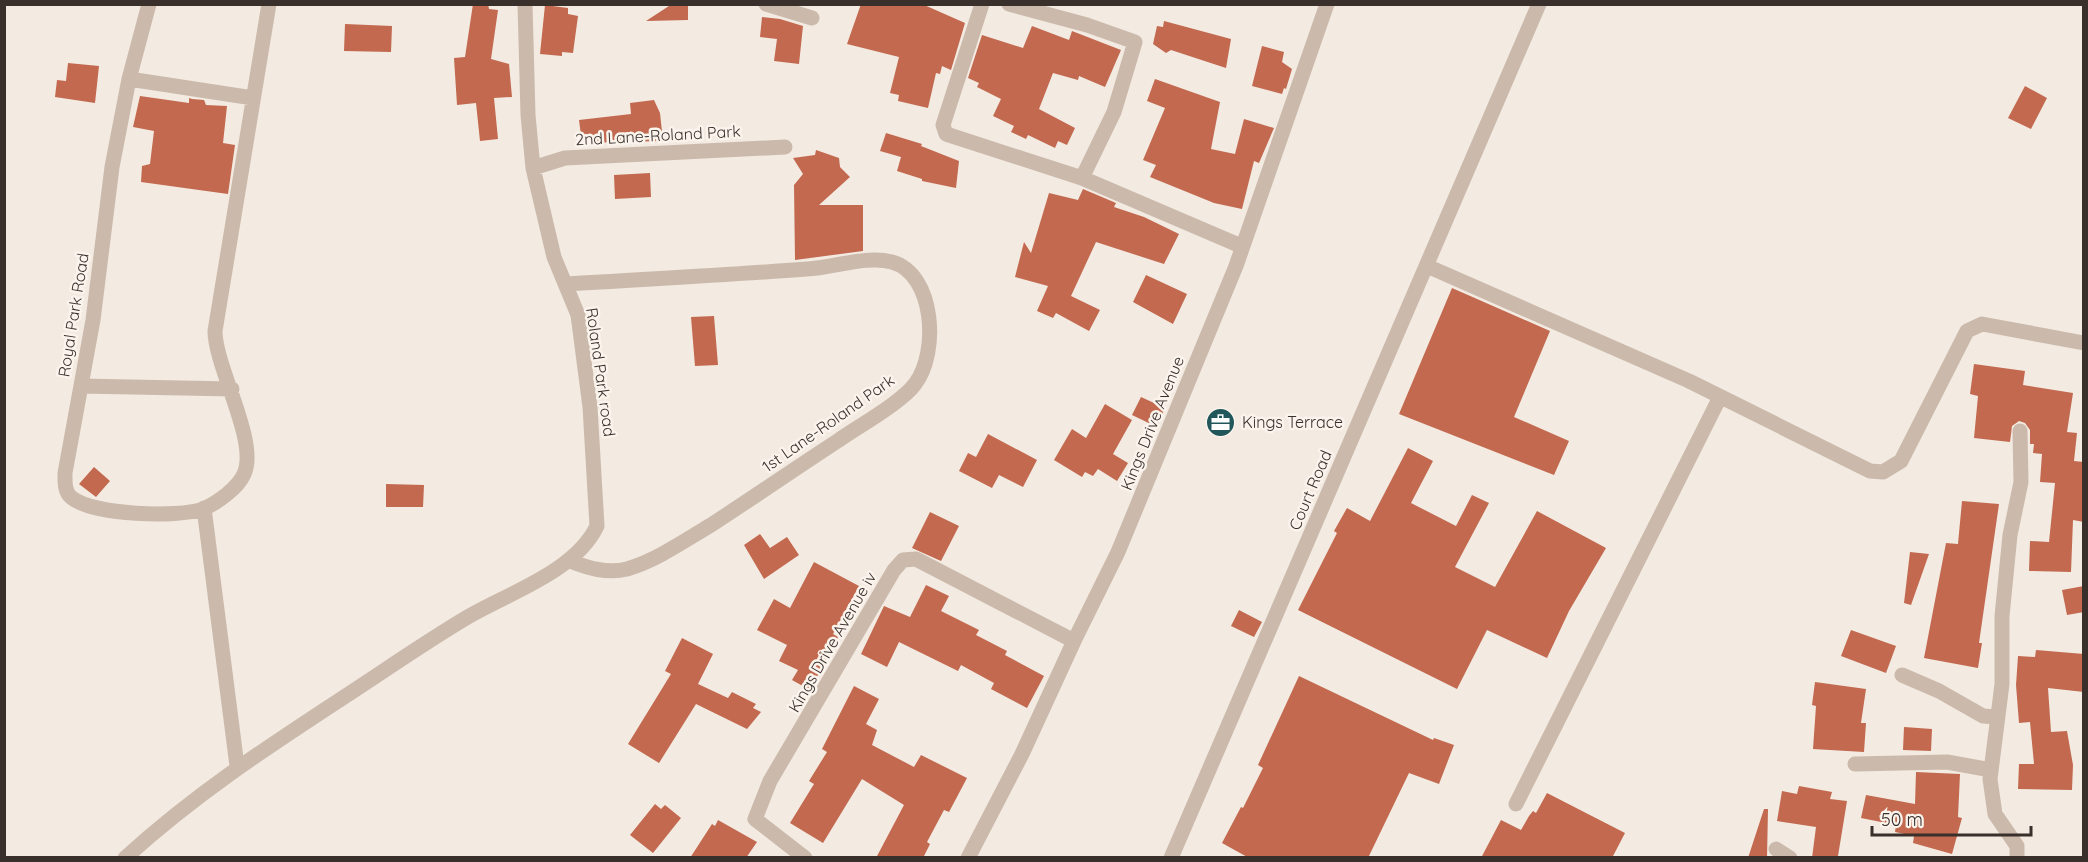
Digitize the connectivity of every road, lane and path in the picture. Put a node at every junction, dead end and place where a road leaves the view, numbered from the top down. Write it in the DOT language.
graph roads {
  1 [pos="149,4"];
  2 [pos="268,4"];
  3 [pos="525,4"];
  4 [pos="766,4"];
  5 [pos="982,4"];
  6 [pos="1009,4"];
  7 [pos="1327,4"];
  8 [pos="1539,4"];
  9 [pos="812,18"];
  10 [pos="129,79"];
  11 [pos="253,98"];
  12 [pos="786,147"];
  13 [pos="533,168"];
  14 [pos="1082,178"];
  15 [pos="1241,246"];
  16 [pos="1427,266"];
  17 [pos="567,284"];
  18 [pos="2084,343"];
  19 [pos="81,386"];
  20 [pos="232,389"];
  21 [pos="1720,397"];
  22 [pos="2020,431"];
  23 [pos="204,508"];
  24 [pos="570,561"];
  25 [pos="1074,640"];
  26 [pos="1902,675"];
  27 [pos="1997,717"];
  28 [pos="1855,764"];
  29 [pos="237,766"];
  30 [pos="1991,770"];
  31 [pos="1516,804"];
  32 [pos="1776,849"];
  33 [pos="125,858"];
  34 [pos="805,858"];
  35 [pos="968,858"];
  36 [pos="1171,858"];
  37 [pos="1790,858"];
  38 [pos="2017,858"];
  1 -- 10 [label="street, Royal Park Road"];
  2 -- 11 [label="street, Royal Park Road"];
  3 -- 13 [label="street, Roland Park road"];
  4 -- 9 [label="street"];
  5 -- 14 [label="street"];
  6 -- 14 [label="street"];
  7 -- 15 [label="street, Kings Drive Avenue"];
  8 -- 16 [label="street, Court Road"];
  10 -- 11 [label="street"];
  10 -- 19 [label="street, Royal Park Road"];
  11 -- 20 [label="street, Royal Park Road"];
  12 -- 13 [label="street, 2nd Lane-Roland Park"];
  13 -- 17 [label="street, Roland Park road"];
  14 -- 15 [label="street"];
  15 -- 25 [label="street, Kings Drive Avenue"];
  16 -- 21 [label="street"];
  16 -- 36 [label="street, Court Road"];
  17 -- 24 [label="street, Roland Park road"];
  17 -- 24 [label="street, 1st Lane-Roland Park"];
  18 -- 21 [label="street"];
  19 -- 20 [label="street"];
  19 -- 23 [label="street, Royal Park Road"];
  20 -- 23 [label="street, Royal Park Road"];
  21 -- 31 [label="street"];
  22 -- 27 [label="street"];
  23 -- 29 [label="street"];
  24 -- 29 [label="street, Roland Park road"];
  25 -- 34 [label="street, Kings Drive Avenue iv"];
  25 -- 35 [label="street"];
  26 -- 27 [label="street"];
  27 -- 30 [label="street"];
  28 -- 30 [label="street"];
  29 -- 33 [label="street, Roland Park road"];
  30 -- 38 [label="street"];
  32 -- 37 [label="street"];
}
